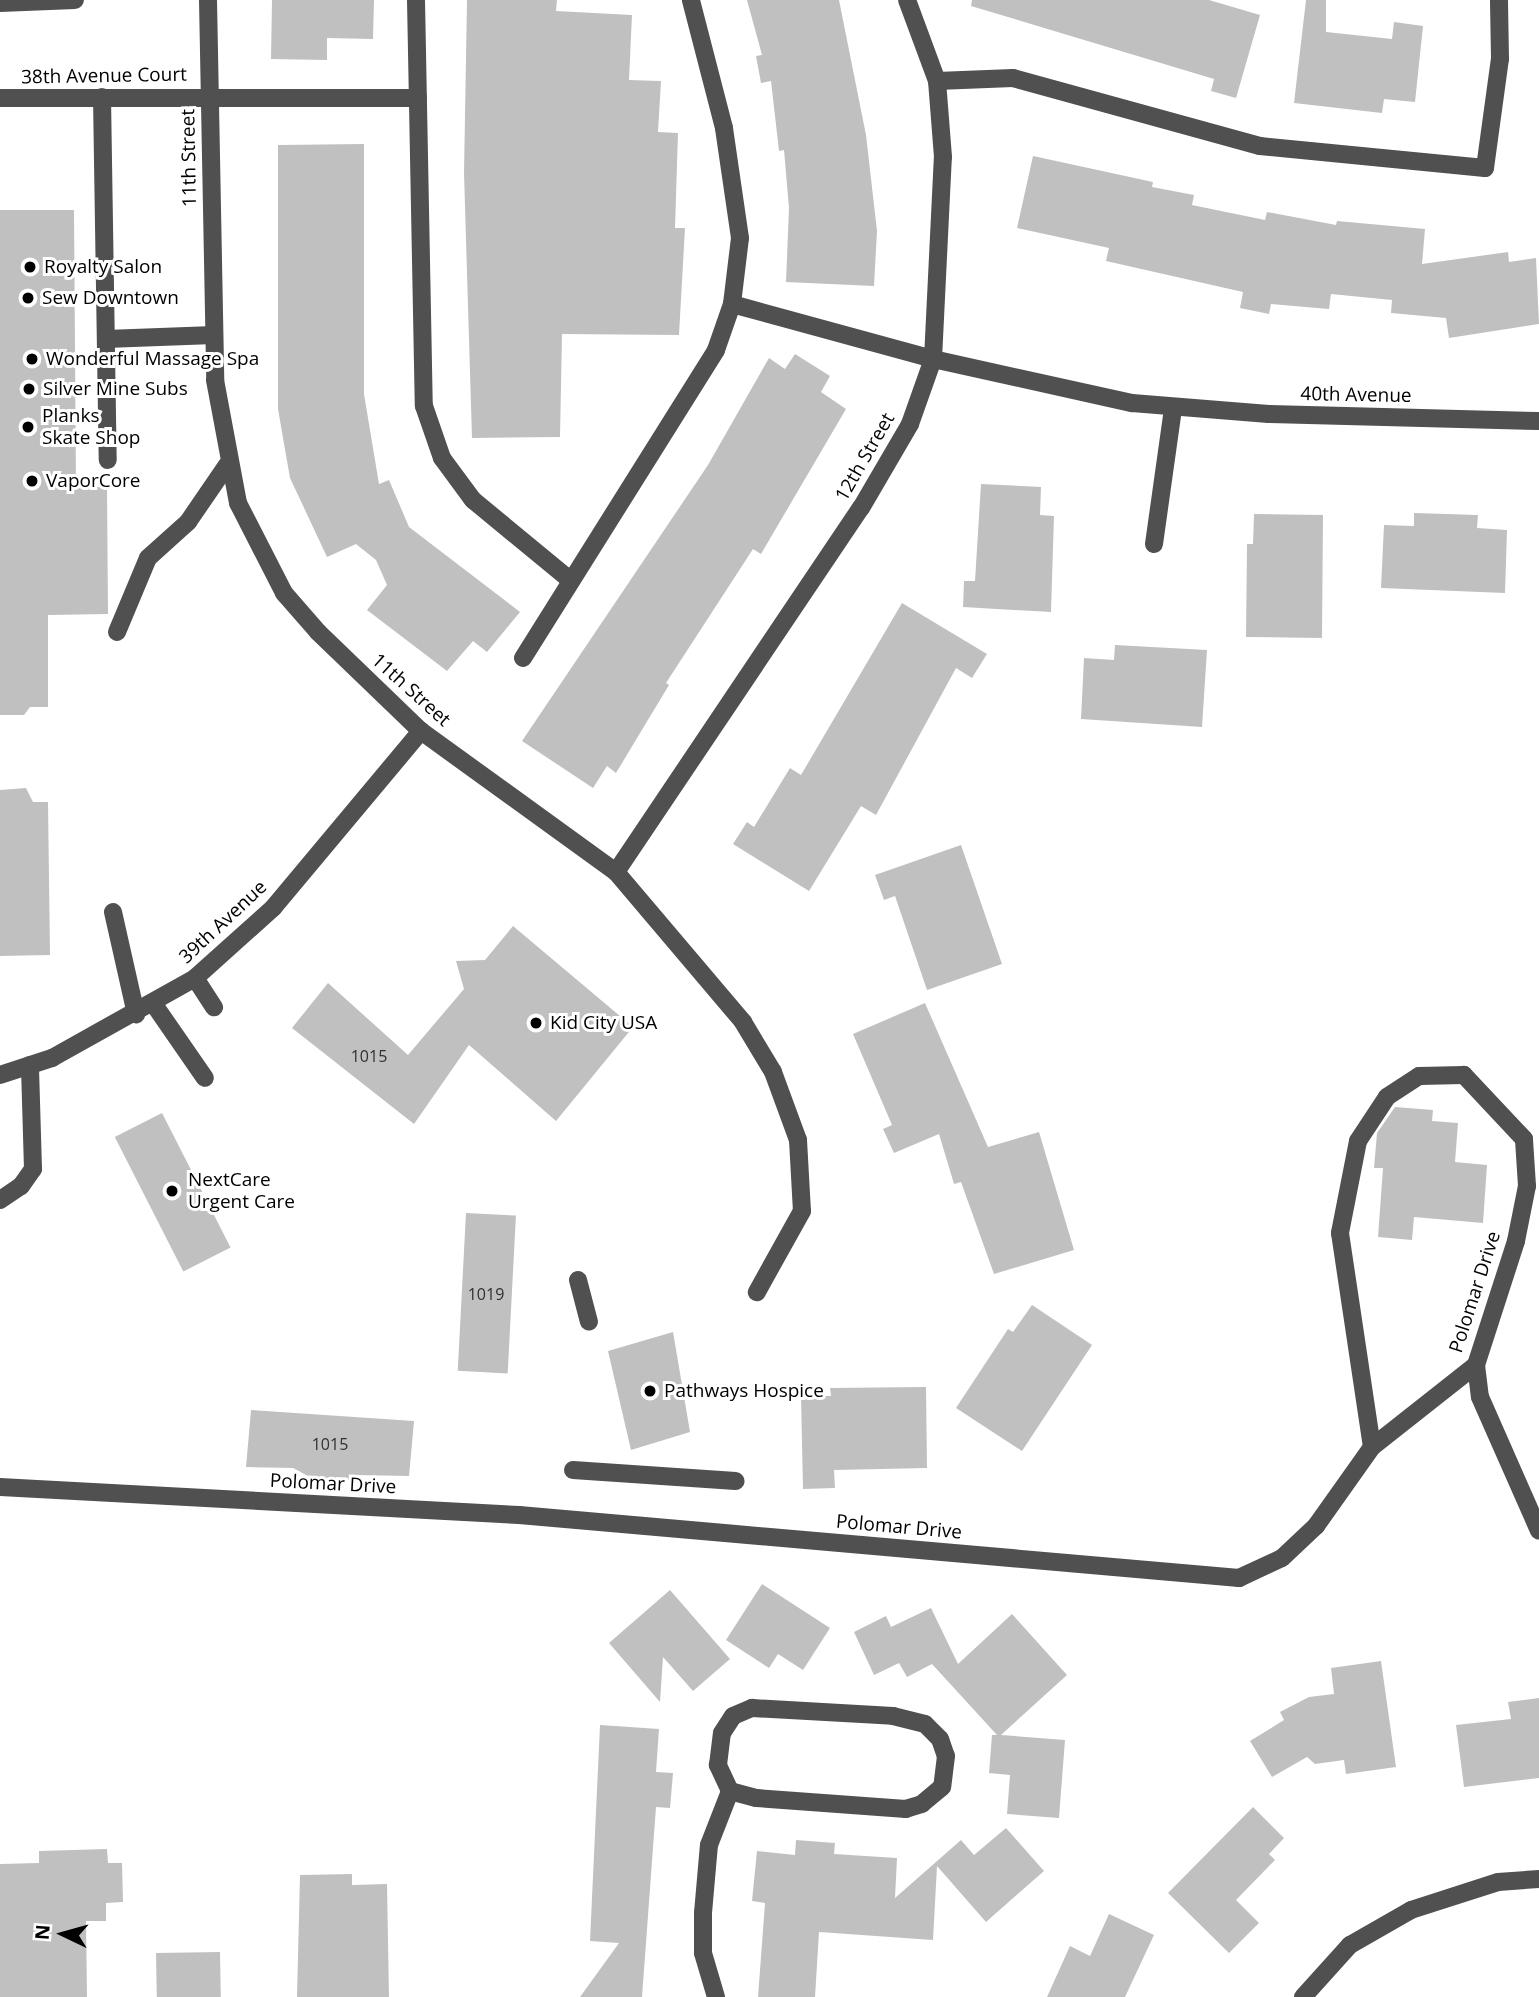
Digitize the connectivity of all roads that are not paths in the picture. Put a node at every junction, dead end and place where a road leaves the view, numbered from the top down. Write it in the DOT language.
graph roads {
  1 [pos="75,0"];
  2 [pos="208,0"];
  3 [pos="416,0"];
  4 [pos="691,0"];
  5 [pos="907,0"];
  6 [pos="1499,0"];
  7 [pos="0,3"];
  8 [pos="937,81"];
  9 [pos="209,96"];
  10 [pos="102,97"];
  11 [pos="0,98"];
  12 [pos="418,98"];
  13 [pos="732,304"];
  14 [pos="214,335"];
  15 [pos="106,339"];
  16 [pos="933,359"];
  17 [pos="1173,408"];
  18 [pos="1539,421"];
  19 [pos="108,460"];
  20 [pos="227,466"];
  21 [pos="1154,544"];
  22 [pos="570,580"];
  23 [pos="117,632"];
  24 [pos="523,658"];
  25 [pos="421,731"];
  26 [pos="615,872"];
  27 [pos="113,912"];
  28 [pos="195,978"];
  29 [pos="153,1003"];
  30 [pos="214,1007"];
  31 [pos="136,1014"];
  32 [pos="30,1065"];
  33 [pos="0,1075"];
  34 [pos="205,1078"];
  35 [pos="0,1200"];
  36 [pos="578,1280"];
  37 [pos="757,1292"];
  38 [pos="589,1322"];
  39 [pos="1476,1365"];
  40 [pos="1372,1447"];
  41 [pos="573,1470"];
  42 [pos="736,1481"];
  43 [pos="0,1487"];
  44 [pos="1539,1531"];
  45 [pos="730,1791"];
  46 [pos="1539,1879"];
  47 [pos="716,1997"];
  48 [pos="1303,1997"];
  1 -- 7 [label="street"];
  2 -- 9 [label="street, 11th Street"];
  3 -- 12 [label="street"];
  4 -- 13 [label="street"];
  5 -- 8 [label="street, 12th Street"];
  6 -- 8 [label="street"];
  8 -- 16 [label="street, 12th Street"];
  9 -- 10 [label="street, 38th Avenue Court"];
  9 -- 12 [label="street, 38th Avenue Court"];
  9 -- 14 [label="street, 11th Street"];
  10 -- 11 [label="street, 38th Avenue Court"];
  10 -- 15 [label="street"];
  12 -- 22 [label="street"];
  13 -- 16 [label="street, 40th Avenue"];
  13 -- 22 [label="street"];
  14 -- 15 [label="street"];
  14 -- 20 [label="street, 11th Street"];
  15 -- 19 [label="street"];
  16 -- 17 [label="street, 40th Avenue"];
  16 -- 26 [label="street, 12th Street"];
  17 -- 18 [label="street, 40th Avenue"];
  17 -- 21 [label="street"];
  20 -- 23 [label="street"];
  20 -- 25 [label="street, 11th Street"];
  22 -- 24 [label="street"];
  25 -- 26 [label="street, 11th Street"];
  25 -- 28 [label="street, 39th Avenue"];
  26 -- 37 [label="street, 11th Street"];
  27 -- 31 [label="street"];
  28 -- 29 [label="street, 39th Avenue"];
  28 -- 30 [label="street"];
  29 -- 31 [label="street, 39th Avenue"];
  29 -- 34 [label="street"];
  31 -- 32 [label="street, 39th Avenue"];
  32 -- 33 [label="street, 39th Avenue"];
  32 -- 35 [label="street"];
  36 -- 38 [label="street"];
  39 -- 40 [label="street, Polomar Drive"];
  39 -- 40 [label="street, Polomar Drive"];
  39 -- 44 [label="street"];
  40 -- 43 [label="street, Polomar Drive"];
  41 -- 42 [label="street"];
  45 -- 45 [label="street"];
  45 -- 47 [label="street"];
  46 -- 48 [label="street"];
}
